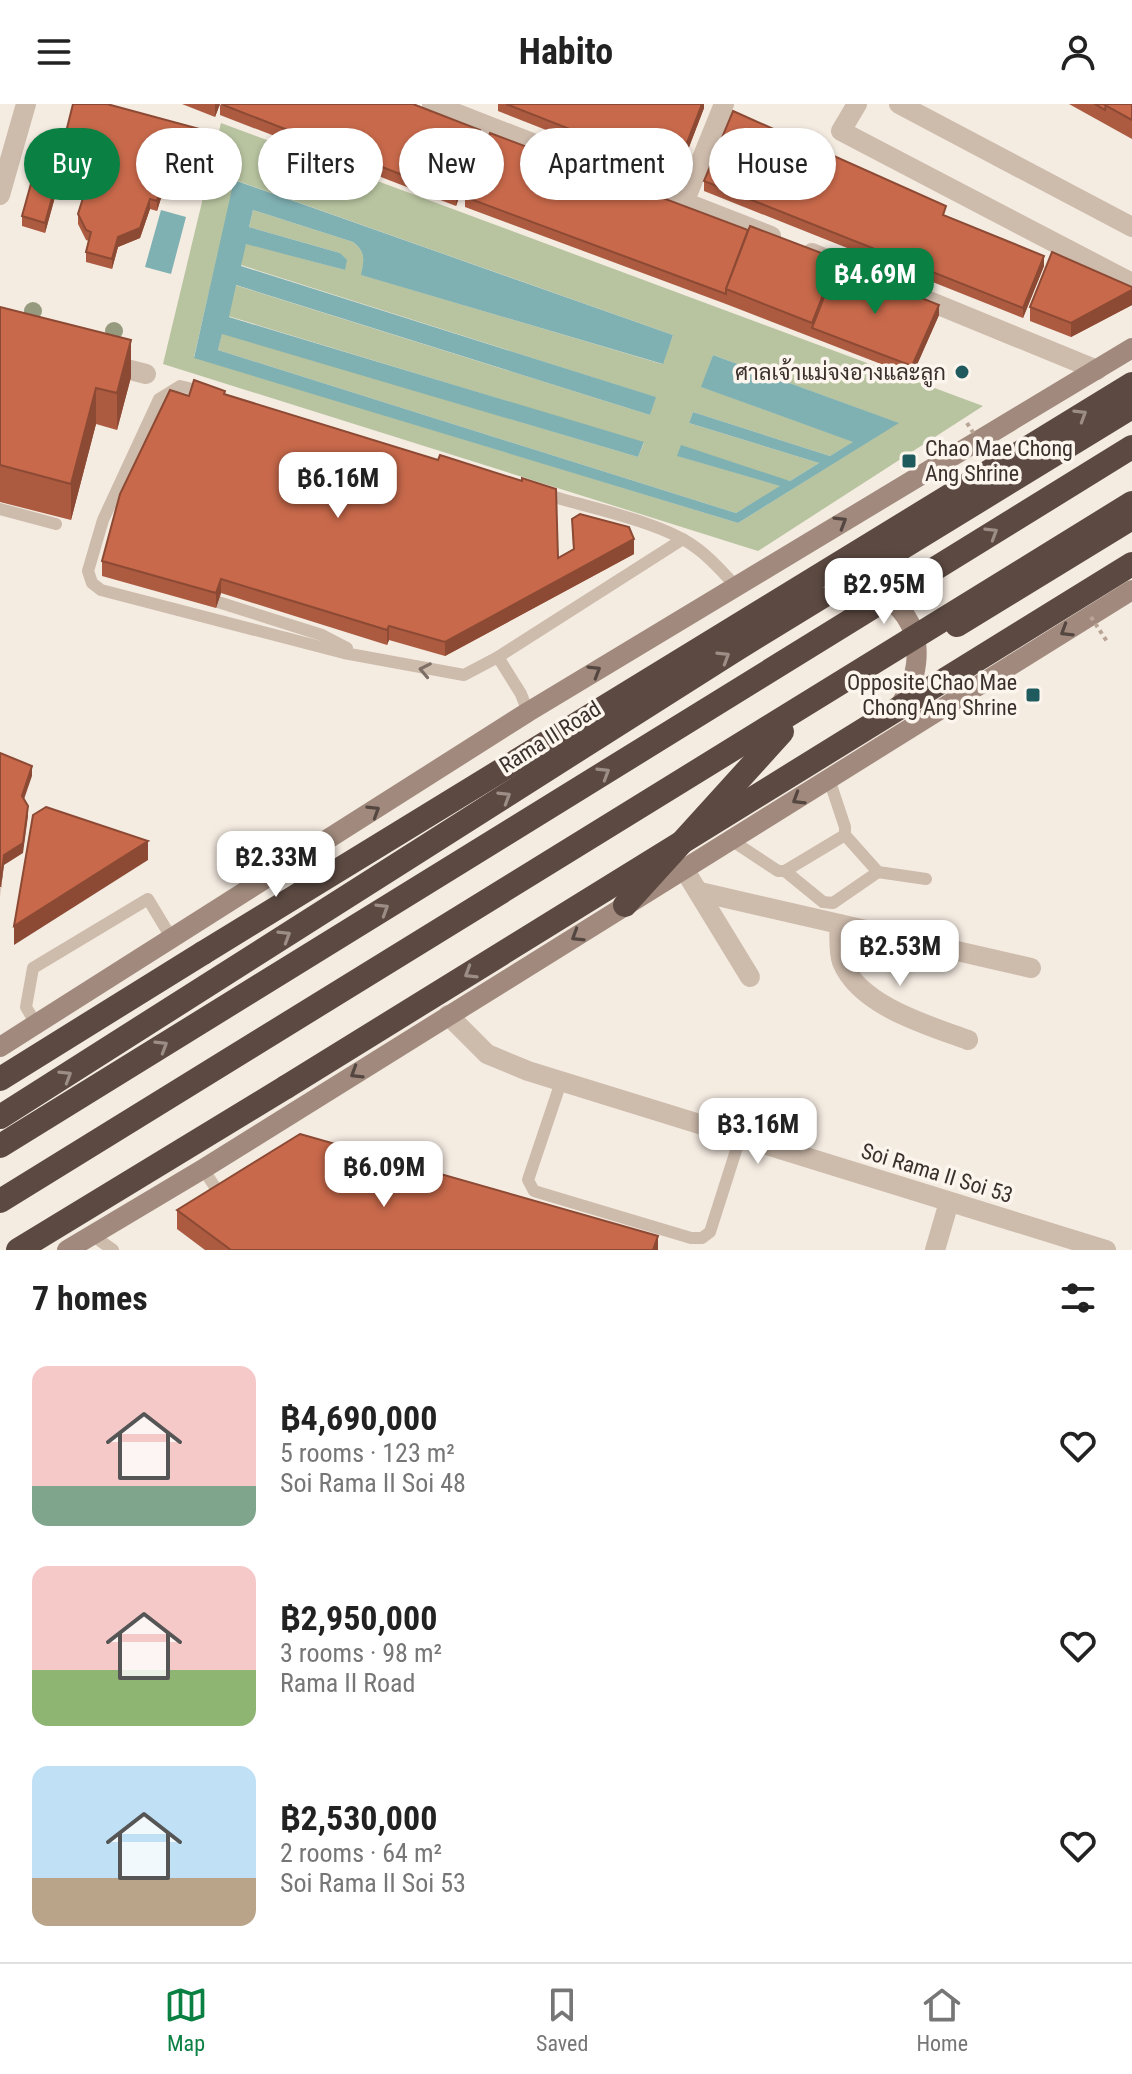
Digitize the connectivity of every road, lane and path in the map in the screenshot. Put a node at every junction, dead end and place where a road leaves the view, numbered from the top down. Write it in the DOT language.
graph roads {
  1 [pos="26,104"];
  2 [pos="432,104"];
  3 [pos="724,104"];
  4 [pos="857,104"];
  5 [pos="899,104"];
  6 [pos="520,137"];
  7 [pos="693,180"];
  8 [pos="0,195"];
  9 [pos="685,200"];
  10 [pos="1132,227"];
  11 [pos="1132,283"];
  12 [pos="1132,348"];
  13 [pos="88,359"];
  14 [pos="1097,370"];
  15 [pos="146,374"];
  16 [pos="1132,384"];
  17 [pos="220,397"];
  18 [pos="1132,407"];
  19 [pos="1132,447"];
  20 [pos="535,491"];
  21 [pos="1132,503"];
  22 [pos="0,509"];
  23 [pos="1132,518"];
  24 [pos="56,524"];
  25 [pos="683,539"];
  26 [pos="1132,564"];
  27 [pos="816,577"];
  28 [pos="735,585"];
  29 [pos="1132,590"];
  30 [pos="218,602"];
  31 [pos="498,657"];
  32 [pos="364,658"];
  33 [pos="898,709"];
  34 [pos="528,712"];
  35 [pos="782,732"];
  36 [pos="829,779"];
  37 [pos="845,835"];
  38 [pos="731,840"];
  39 [pos="684,869"];
  40 [pos="785,871"];
  41 [pos="878,872"];
  42 [pos="926,879"];
  43 [pos="700,892"];
  44 [pos="625,905"];
  45 [pos="839,924"];
  46 [pos="172,939"];
  47 [pos="1031,968"];
  48 [pos="750,977"];
  49 [pos="448,1015"];
  50 [pos="36,1024"];
  51 [pos="968,1040"];
  52 [pos="0,1047"];
  53 [pos="0,1079"];
  54 [pos="561,1082"];
  55 [pos="0,1117"];
  56 [pos="740,1138"];
  57 [pos="0,1146"];
  58 [pos="203,1169"];
  59 [pos="0,1201"];
  60 [pos="949,1202"];
  61 [pos="0,1211"];
  62 [pos="231,1212"];
  63 [pos="92,1235"];
  64 [pos="18,1250"];
  65 [pos="67,1250"];
  66 [pos="113,1250"];
  67 [pos="935,1250"];
  68 [pos="1106,1250"];
  1 -- 8 [label="street"];
  2 -- 6 [label="street"];
  3 -- 7 [label="street"];
  4 -- 11 [label="street"];
  5 -- 10 [label="street"];
  9 -- 14 [label="street"];
  12 -- 14 [label="main road, Rama II Road"];
  13 -- 15 [label="street"];
  28 -- 14 [label="main road, Rama II Road, one-way"];
  27 -- 16 [label="highway, one-way, bridge"];
  17 -- 32 [label="lane"];
  55 -- 18 [label="highway, Rama II Road, one-way"];
  57 -- 19 [label="highway, one-way, bridge"];
  20 -- 25 [label="lane"];
  21 -- 59 [label="highway, bridge"];
  22 -- 24 [label="lane"];
  23 -- 35 [label="highway"];
  25 -- 28 [label="lane"];
  25 -- 31 [label="lane"];
  26 -- 33 [label="highway, bridge"];
  27 -- 33 [label="main road, bridge"];
  27 -- 53 [label="highway, bridge"];
  34 -- 28 [label="main road, Rama II Road, one-way"];
  29 -- 36 [label="main road, one-way"];
  30 -- 32 [label="lane"];
  31 -- 32 [label="lane, one-way"];
  31 -- 34 [label="lane"];
  33 -- 64 [label="highway, one-way, bridge"];
  46 -- 34 [label="main road, Rama II Road, one-way"];
  35 -- 44 [label="highway"];
  35 -- 61 [label="highway"];
  36 -- 37 [label="lane"];
  36 -- 38 [label="main road, one-way"];
  37 -- 40 [label="lane"];
  37 -- 41 [label="lane"];
  38 -- 39 [label="main road"];
  38 -- 40 [label="lane"];
  39 -- 43 [label="street"];
  39 -- 44 [label="main road"];
  40 -- 41 [label="lane"];
  41 -- 42 [label="lane"];
  43 -- 45 [label="street"];
  43 -- 48 [label="street"];
  44 -- 49 [label="main road, one-way"];
  45 -- 47 [label="street"];
  45 -- 51 [label="street"];
  46 -- 50 [label="main road, Rama II Road"];
  46 -- 50 [label="lane"];
  49 -- 54 [label="street, Soi Rama II Soi 53"];
  49 -- 58 [label="main road, one-way"];
  50 -- 52 [label="main road, Rama II Road"];
  54 -- 56 [label="street, Soi Rama II Soi 53"];
  54 -- 56 [label="lane"];
  56 -- 60 [label="street, Soi Rama II Soi 53"];
  58 -- 62 [label="lane"];
  58 -- 63 [label="main road"];
  60 -- 67 [label="street"];
  60 -- 68 [label="street, Soi Rama II Soi 53"];
  63 -- 65 [label="main road"];
  63 -- 66 [label="lane"];
}
